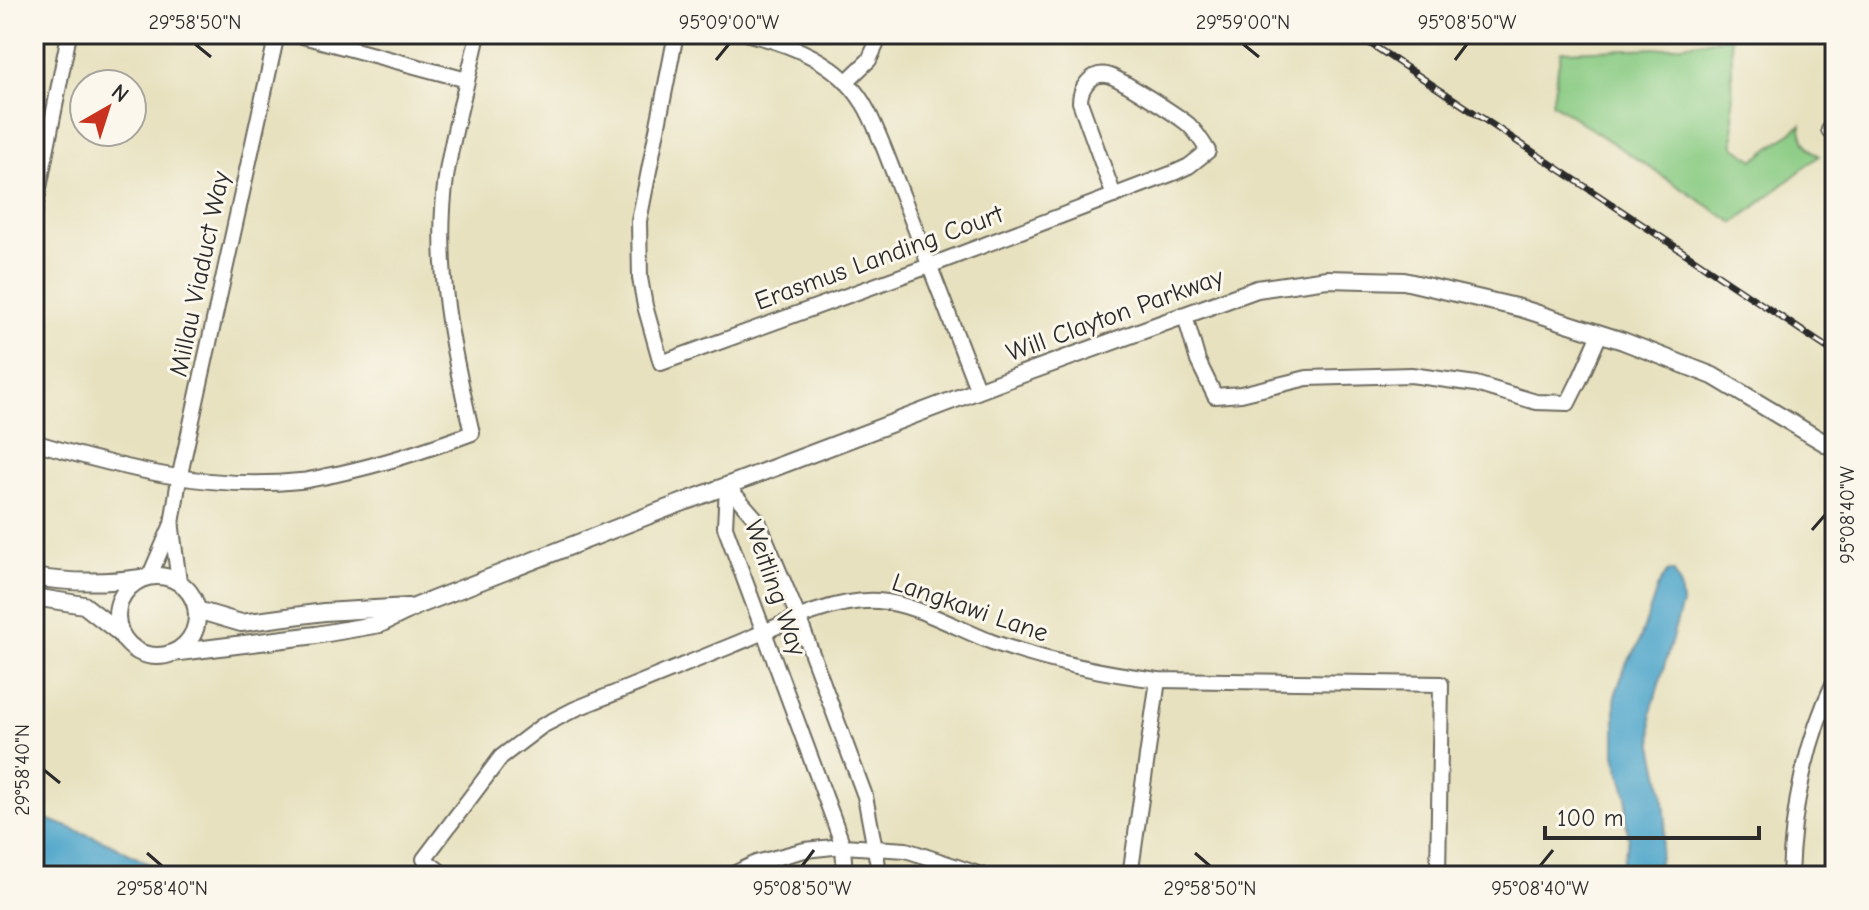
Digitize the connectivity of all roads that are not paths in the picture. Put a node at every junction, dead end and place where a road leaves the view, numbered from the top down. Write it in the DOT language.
graph roads {
  1 [pos="69,34"];
  2 [pos="277,34"];
  3 [pos="295,34"];
  4 [pos="478,34"];
  5 [pos="676,34"];
  6 [pos="749,34"];
  7 [pos="881,34"];
  8 [pos="467,80"];
  9 [pos="846,82"];
  10 [pos="1114,196"];
  11 [pos="34,214"];
  12 [pos="929,266"];
  13 [pos="1185,316"];
  14 [pos="1600,334"];
  15 [pos="978,391"];
  16 [pos="34,442"];
  17 [pos="1835,449"];
  18 [pos="179,479"];
  19 [pos="727,486"];
  20 [pos="172,524"];
  21 [pos="34,577"];
  22 [pos="146,577"];
  23 [pos="179,582"];
  24 [pos="34,597"];
  25 [pos="417,606"];
  26 [pos="197,610"];
  27 [pos="799,619"];
  28 [pos="763,633"];
  29 [pos="121,634"];
  30 [pos="172,653"];
  31 [pos="1158,680"];
  32 [pos="1835,680"];
  33 [pos="843,846"];
  34 [pos="875,847"];
  35 [pos="446,876"];
  36 [pos="729,876"];
  37 [pos="845,876"];
  38 [pos="880,876"];
  39 [pos="984,876"];
  40 [pos="1130,876"];
  41 [pos="1438,876"];
  42 [pos="1790,876"];
  1 -- 11 [label="street"];
  2 -- 18 [label="street, Millau Viaduct Way"];
  3 -- 8 [label="street"];
  4 -- 8 [label="street"];
  5 -- 12 [label="street, Erasmus Landing Court"];
  6 -- 9 [label="street"];
  7 -- 9 [label="street"];
  8 -- 18 [label="street"];
  9 -- 12 [label="street"];
  10 -- 10 [label="street, Erasmus Landing Court"];
  10 -- 12 [label="street, Erasmus Landing Court"];
  12 -- 15 [label="street"];
  13 -- 14 [label="street, Will Clayton Parkway"];
  13 -- 14 [label="street"];
  13 -- 15 [label="street, Will Clayton Parkway"];
  14 -- 17 [label="street, Will Clayton Parkway"];
  15 -- 19 [label="street, Will Clayton Parkway"];
  16 -- 18 [label="street"];
  18 -- 20 [label="street, Millau Viaduct Way"];
  19 -- 25 [label="street, Will Clayton Parkway"];
  19 -- 27 [label="street, Weitling Way"];
  19 -- 28 [label="street, Weitling Way"];
  20 -- 22 [label="street, Millau Viaduct Way"];
  20 -- 23 [label="street, Millau Viaduct Way"];
  21 -- 22 [label="street"];
  22 -- 23 [label="street"];
  22 -- 29 [label="street"];
  23 -- 26 [label="street"];
  24 -- 29 [label="street"];
  25 -- 26 [label="street, Will Clayton Parkway"];
  25 -- 30 [label="street, Will Clayton Parkway"];
  26 -- 30 [label="street"];
  27 -- 28 [label="street, Langkawi Lane"];
  27 -- 31 [label="street, Langkawi Lane"];
  27 -- 34 [label="street, Weitling Way"];
  28 -- 33 [label="street, Weitling Way"];
  28 -- 35 [label="street, Langkawi Lane"];
  29 -- 30 [label="street"];
  31 -- 40 [label="street"];
  31 -- 41 [label="street, Langkawi Lane"];
  32 -- 42 [label="street"];
  33 -- 34 [label="street"];
  33 -- 36 [label="street"];
  33 -- 37 [label="street, Weitling Way"];
  34 -- 38 [label="street, Weitling Way"];
  34 -- 39 [label="street"];
}
